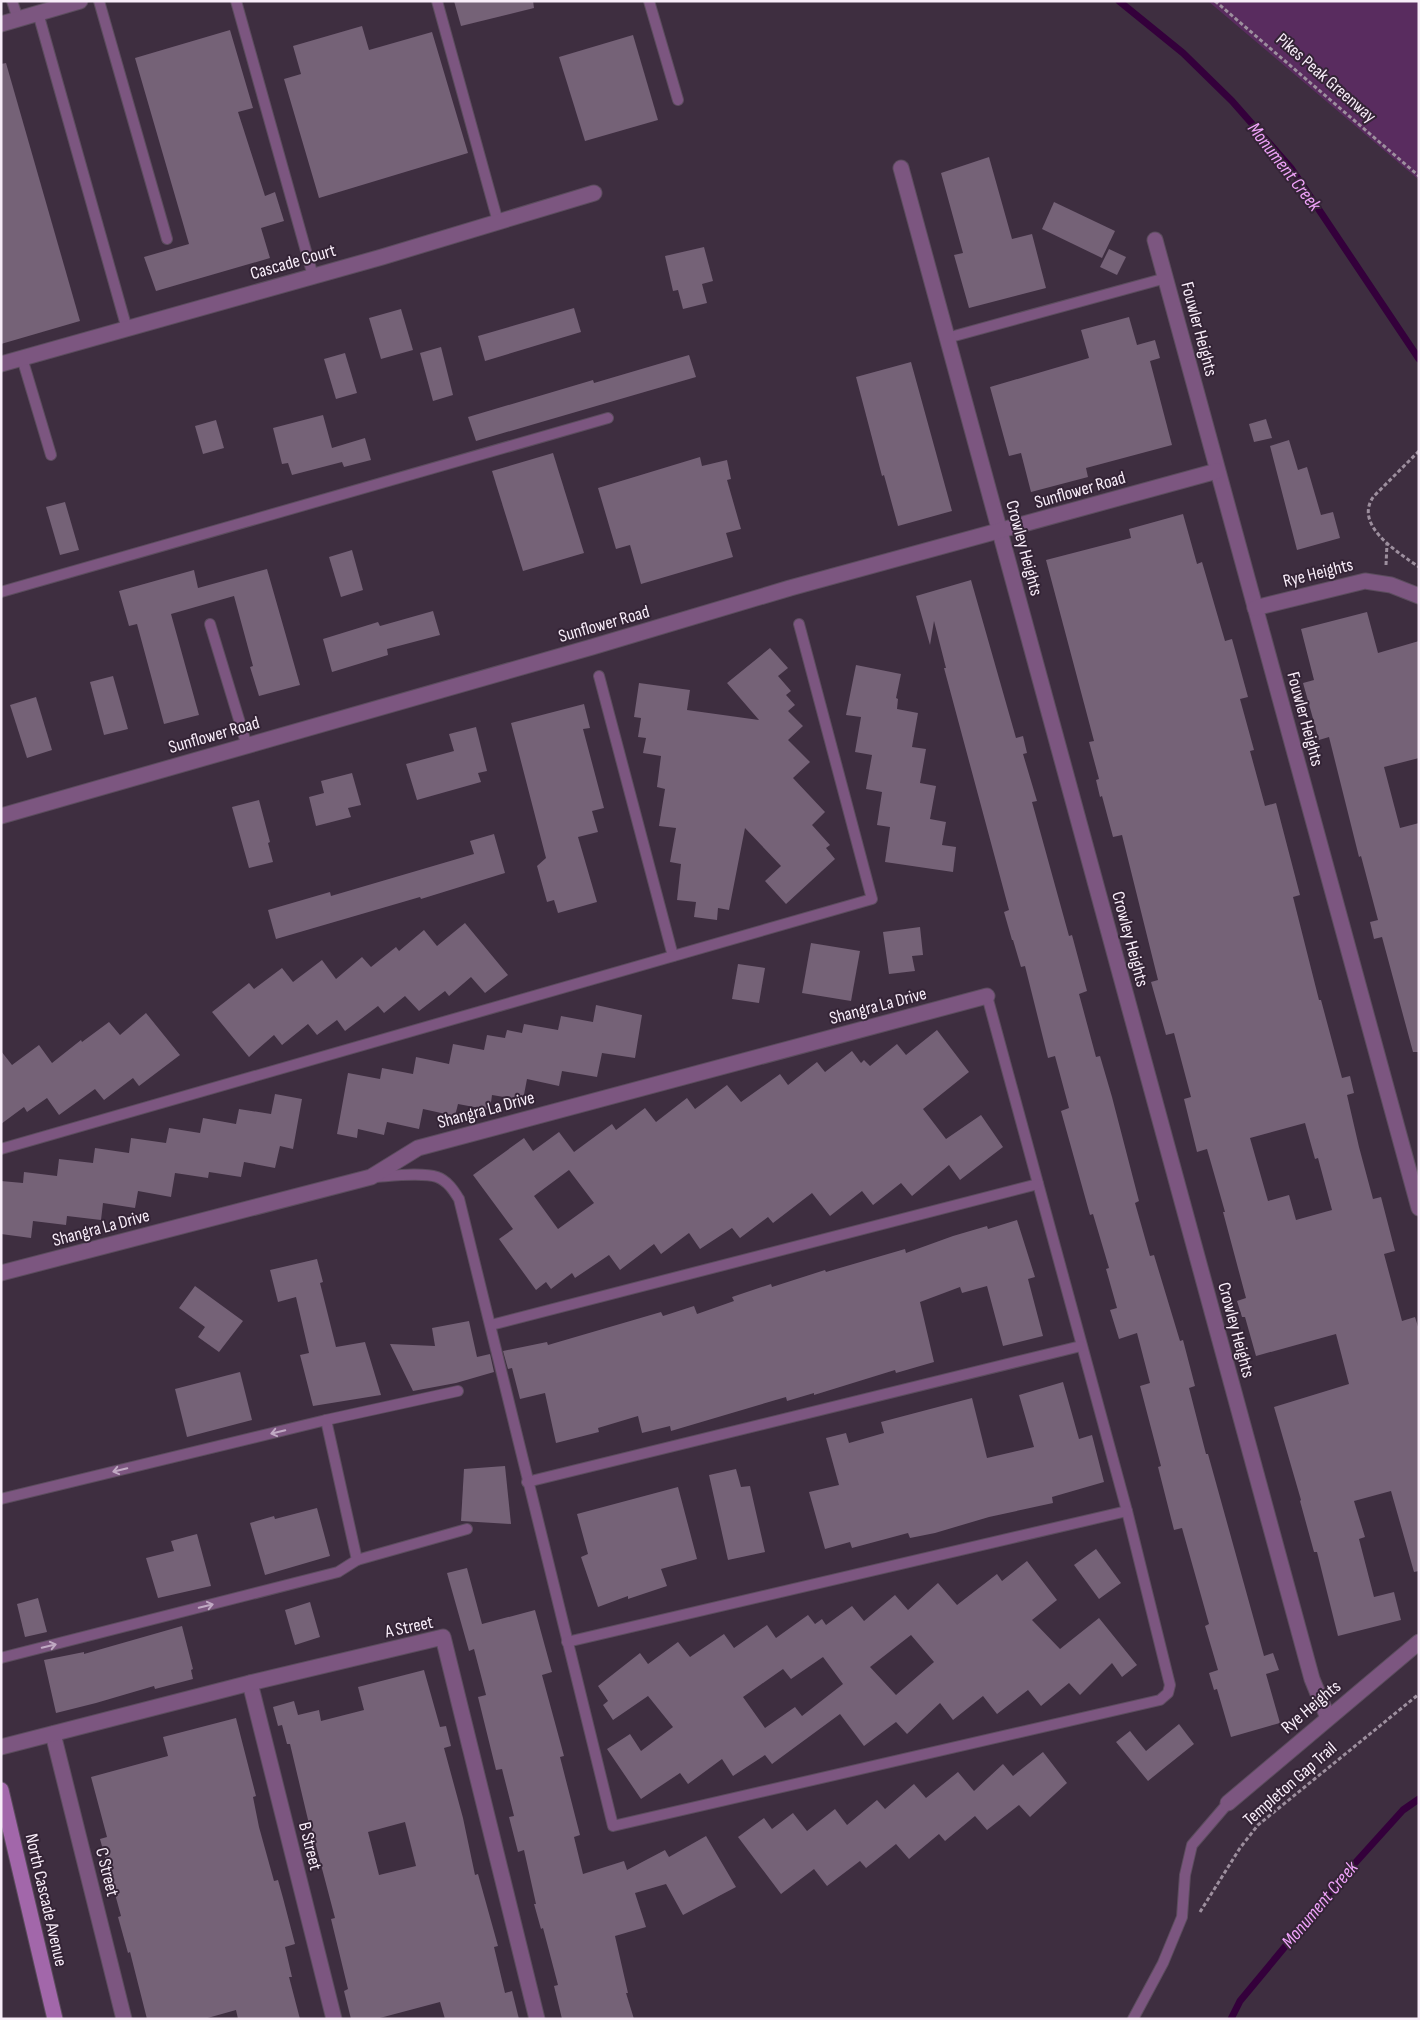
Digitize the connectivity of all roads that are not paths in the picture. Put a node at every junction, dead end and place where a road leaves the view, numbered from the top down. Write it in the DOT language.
graph roads {
  1 [pos="12,1"];
  2 [pos="80,1"];
  3 [pos="99,1"];
  4 [pos="236,1"];
  5 [pos="438,1"];
  6 [pos="649,1"];
  7 [pos="38,13"];
  8 [pos="18,19"];
  9 [pos="1,24"];
  10 [pos="678,100"];
  11 [pos="901,168"];
  12 [pos="594,193"];
  13 [pos="498,222"];
  14 [pos="167,239"];
  15 [pos="1155,240"];
  16 [pos="313,276"];
  17 [pos="1166,278"];
  18 [pos="127,329"];
  19 [pos="947,338"];
  20 [pos="22,358"];
  21 [pos="1,364"];
  22 [pos="608,418"];
  23 [pos="51,454"];
  24 [pos="1218,471"];
  25 [pos="1000,531"];
  26 [pos="1,592"];
  27 [pos="1419,596"];
  28 [pos="1255,608"];
  29 [pos="210,624"];
  30 [pos="799,624"];
  31 [pos="599,676"];
  32 [pos="248,746"];
  33 [pos="1,816"];
  34 [pos="673,956"];
  35 [pos="987,996"];
  36 [pos="1,1149"];
  37 [pos="371,1177"];
  38 [pos="1038,1184"];
  39 [pos="1419,1208"];
  40 [pos="1,1273"];
  41 [pos="491,1325"];
  42 [pos="1081,1346"];
  43 [pos="458,1390"];
  44 [pos="326,1420"];
  45 [pos="527,1482"];
  46 [pos="1,1499"];
  47 [pos="1127,1510"];
  48 [pos="467,1529"];
  49 [pos="357,1560"];
  50 [pos="567,1642"];
  51 [pos="1419,1642"];
  52 [pos="1,1658"];
  53 [pos="250,1683"];
  54 [pos="1328,1718"];
  55 [pos="53,1734"];
  56 [pos="1,1747"];
  57 [pos="1,1790"];
  58 [pos="1228,1803"];
  59 [pos="55,2019"];
  60 [pos="124,2019"];
  61 [pos="334,2019"];
  62 [pos="537,2019"];
  63 [pos="1133,2019"];
  1 -- 8 [label="lane"];
  2 -- 7 [label="street"];
  3 -- 14 [label="lane"];
  4 -- 16 [label="lane"];
  5 -- 13 [label="lane"];
  6 -- 10 [label="lane"];
  7 -- 8 [label="street"];
  7 -- 18 [label="lane"];
  8 -- 9 [label="street"];
  11 -- 19 [label="street, Crowley Heights"];
  12 -- 13 [label="street, Cascade Court"];
  13 -- 16 [label="street, Cascade Court"];
  15 -- 17 [label="street, Fouwler Heights"];
  16 -- 18 [label="street, Cascade Court"];
  17 -- 19 [label="lane"];
  17 -- 24 [label="street, Fouwler Heights"];
  18 -- 20 [label="street, Cascade Court"];
  19 -- 25 [label="street, Crowley Heights"];
  20 -- 21 [label="street, Cascade Court"];
  20 -- 23 [label="lane"];
  22 -- 26 [label="lane"];
  24 -- 25 [label="street, Sunflower Road"];
  24 -- 28 [label="street, Fouwler Heights"];
  25 -- 32 [label="street, Sunflower Road"];
  25 -- 54 [label="street, Crowley Heights"];
  27 -- 28 [label="street, Rye Heights"];
  28 -- 39 [label="street, Fouwler Heights"];
  29 -- 32 [label="lane"];
  30 -- 34 [label="lane"];
  31 -- 34 [label="lane"];
  32 -- 33 [label="street, Sunflower Road"];
  34 -- 36 [label="lane"];
  35 -- 37 [label="street, Shangra La Drive"];
  35 -- 38 [label="lane"];
  37 -- 40 [label="street, Shangra La Drive"];
  37 -- 41 [label="lane"];
  38 -- 41 [label="lane"];
  38 -- 42 [label="lane"];
  41 -- 45 [label="lane"];
  42 -- 45 [label="lane"];
  42 -- 47 [label="lane"];
  43 -- 44 [label="lane"];
  44 -- 46 [label="lane, one-way"];
  44 -- 49 [label="lane"];
  45 -- 50 [label="lane"];
  47 -- 50 [label="lane"];
  47 -- 50 [label="lane"];
  48 -- 49 [label="lane"];
  52 -- 49 [label="lane, one-way"];
  51 -- 54 [label="street, Rye Heights"];
  53 -- 55 [label="street, A Street"];
  53 -- 61 [label="street, B Street"];
  53 -- 62 [label="street, A Street"];
  54 -- 58 [label="street, Rye Heights"];
  55 -- 56 [label="street, A Street"];
  55 -- 60 [label="street, C Street"];
  57 -- 59 [label="street, North Cascade Avenue"];
  58 -- 63 [label="lane"];
}
